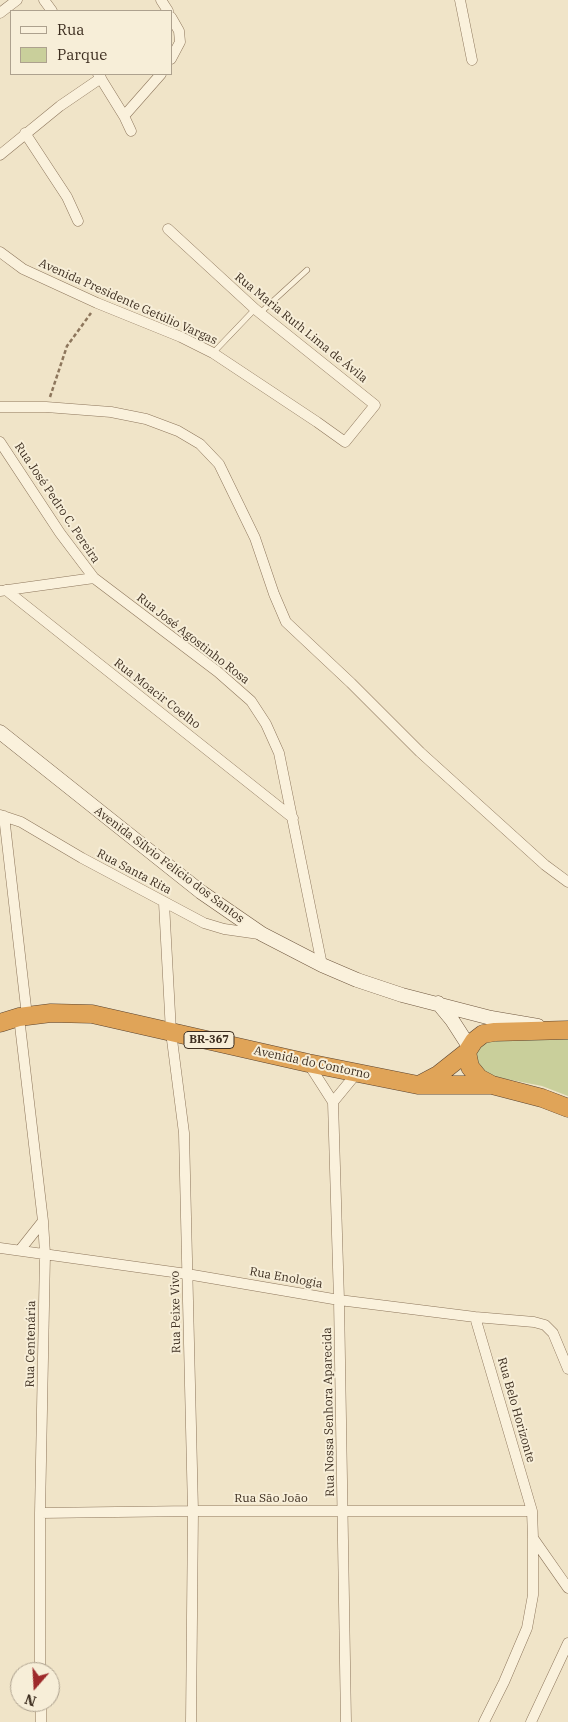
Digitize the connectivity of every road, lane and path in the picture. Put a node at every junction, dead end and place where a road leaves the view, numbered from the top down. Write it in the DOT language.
graph roads {
  1 [pos="460,0"];
  2 [pos="13,1"];
  3 [pos="0,13"];
  4 [pos="172,19"];
  5 [pos="172,57"];
  6 [pos="472,60"];
  7 [pos="160,75"];
  8 [pos="99,76"];
  9 [pos="124,116"];
  10 [pos="131,131"];
  11 [pos="25,133"];
  12 [pos="0,155"];
  13 [pos="78,221"];
  14 [pos="168,229"];
  15 [pos="0,252"];
  16 [pos="307,270"];
  17 [pos="97,303"];
  18 [pos="258,311"];
  19 [pos="213,353"];
  20 [pos="0,407"];
  21 [pos="46,407"];
  22 [pos="0,442"];
  23 [pos="345,442"];
  24 [pos="94,578"];
  25 [pos="3,590"];
  26 [pos="0,732"];
  27 [pos="2,815"];
  28 [pos="293,818"];
  29 [pos="568,882"];
  30 [pos="164,903"];
  31 [pos="262,934"];
  32 [pos="322,966"];
  33 [pos="438,1003"];
  34 [pos="23,1016"];
  35 [pos="0,1023"];
  36 [pos="568,1030"];
  37 [pos="171,1032"];
  38 [pos="468,1050"];
  39 [pos="308,1063"];
  40 [pos="356,1074"];
  41 [pos="418,1085"];
  42 [pos="492,1085"];
  43 [pos="333,1102"];
  44 [pos="568,1108"];
  45 [pos="43,1222"];
  46 [pos="0,1248"];
  47 [pos="20,1250"];
  48 [pos="45,1254"];
  49 [pos="188,1274"];
  50 [pos="339,1300"];
  51 [pos="475,1317"];
  52 [pos="568,1369"];
  53 [pos="532,1510"];
  54 [pos="193,1511"];
  55 [pos="342,1512"];
  56 [pos="40,1513"];
  57 [pos="533,1538"];
  58 [pos="568,1588"];
  59 [pos="568,1643"];
  60 [pos="40,1662"];
  61 [pos="192,1722"];
  62 [pos="346,1722"];
  63 [pos="484,1722"];
  64 [pos="530,1722"];
  1 -- 6 [label="street"];
  2 -- 3 [label="street"];
  4 -- 5 [label="street"];
  7 -- 9 [label="street"];
  8 -- 9 [label="street"];
  8 -- 11 [label="street"];
  9 -- 10 [label="street"];
  11 -- 12 [label="street"];
  11 -- 13 [label="street"];
  14 -- 18 [label="street, Rua Maria Ruth Lima de Ávila"];
  15 -- 17 [label="street, Avenida Presidente Getúlio Vargas"];
  16 -- 18 [label="lane"];
  17 -- 19 [label="street, Avenida Presidente Getúlio Vargas"];
  17 -- 21 [label="path"];
  18 -- 19 [label="lane"];
  18 -- 23 [label="street, Rua Maria Ruth Lima de Ávila"];
  19 -- 23 [label="street, Avenida Presidente Getúlio Vargas"];
  20 -- 21 [label="street"];
  21 -- 29 [label="street"];
  22 -- 24 [label="street, Rua José Pedro C. Pereira"];
  24 -- 25 [label="street"];
  24 -- 28 [label="street, Rua José Agostinho Rosa"];
  25 -- 28 [label="street, Rua Moacir Coelho"];
  26 -- 31 [label="main road, Avenida Sílvio Felício dos Santos"];
  27 -- 30 [label="street, Rua Santa Rita"];
  27 -- 34 [label="street, Rua Centenária"];
  28 -- 32 [label="street, Rua José Agostinho Rosa"];
  30 -- 31 [label="street, Rua Santa Rita"];
  30 -- 37 [label="street, Rua Peixe Vivo"];
  31 -- 32 [label="main road, Avenida Sílvio Felício dos Santos"];
  32 -- 33 [label="main road, Avenida Sílvio Felício dos Santos"];
  33 -- 36 [label="main road, Avenida Sílvio Felício dos Santos"];
  33 -- 38 [label="main road"];
  34 -- 35 [label="highway, Avenida do Contorno / BR-367"];
  34 -- 37 [label="highway, Avenida do Contorno / BR-367"];
  34 -- 45 [label="street, Rua Centenária"];
  36 -- 38 [label="highway"];
  37 -- 39 [label="highway, Avenida do Contorno / BR-367"];
  37 -- 49 [label="street, Rua Peixe Vivo"];
  38 -- 41 [label="highway"];
  38 -- 42 [label="highway, BR-367"];
  39 -- 40 [label="highway, Avenida do Contorno / BR-367"];
  39 -- 43 [label="street"];
  40 -- 41 [label="highway, Avenida do Contorno / BR-367"];
  40 -- 43 [label="street"];
  41 -- 42 [label="highway, BR-367"];
  42 -- 44 [label="highway, BR-367"];
  43 -- 50 [label="street, Rua Nossa Senhora Aparecida"];
  45 -- 47 [label="street"];
  45 -- 48 [label="street, Rua Centenária"];
  46 -- 47 [label="street, Rua Enologia"];
  47 -- 48 [label="street, Rua Enologia"];
  48 -- 49 [label="street, Rua Enologia"];
  48 -- 56 [label="street, Rua Centenária"];
  49 -- 50 [label="street, Rua Enologia"];
  49 -- 54 [label="street, Rua Peixe Vivo"];
  50 -- 51 [label="street, Rua Enologia"];
  50 -- 55 [label="street, Rua Nossa Senhora Aparecida"];
  51 -- 52 [label="street, Rua Enologia"];
  51 -- 53 [label="street, Rua Belo Horizonte"];
  53 -- 55 [label="street, Rua São João"];
  53 -- 57 [label="street, Rua Belo Horizonte"];
  54 -- 55 [label="street, Rua São João"];
  54 -- 56 [label="street, Rua São João"];
  54 -- 61 [label="street, Rua Peixe Vivo"];
  55 -- 62 [label="street, Rua Nossa Senhora Aparecida"];
  56 -- 60 [label="street, Rua Centenária"];
  57 -- 58 [label="street"];
  57 -- 63 [label="street, Rua Belo Horizonte"];
  59 -- 64 [label="street"];
}
